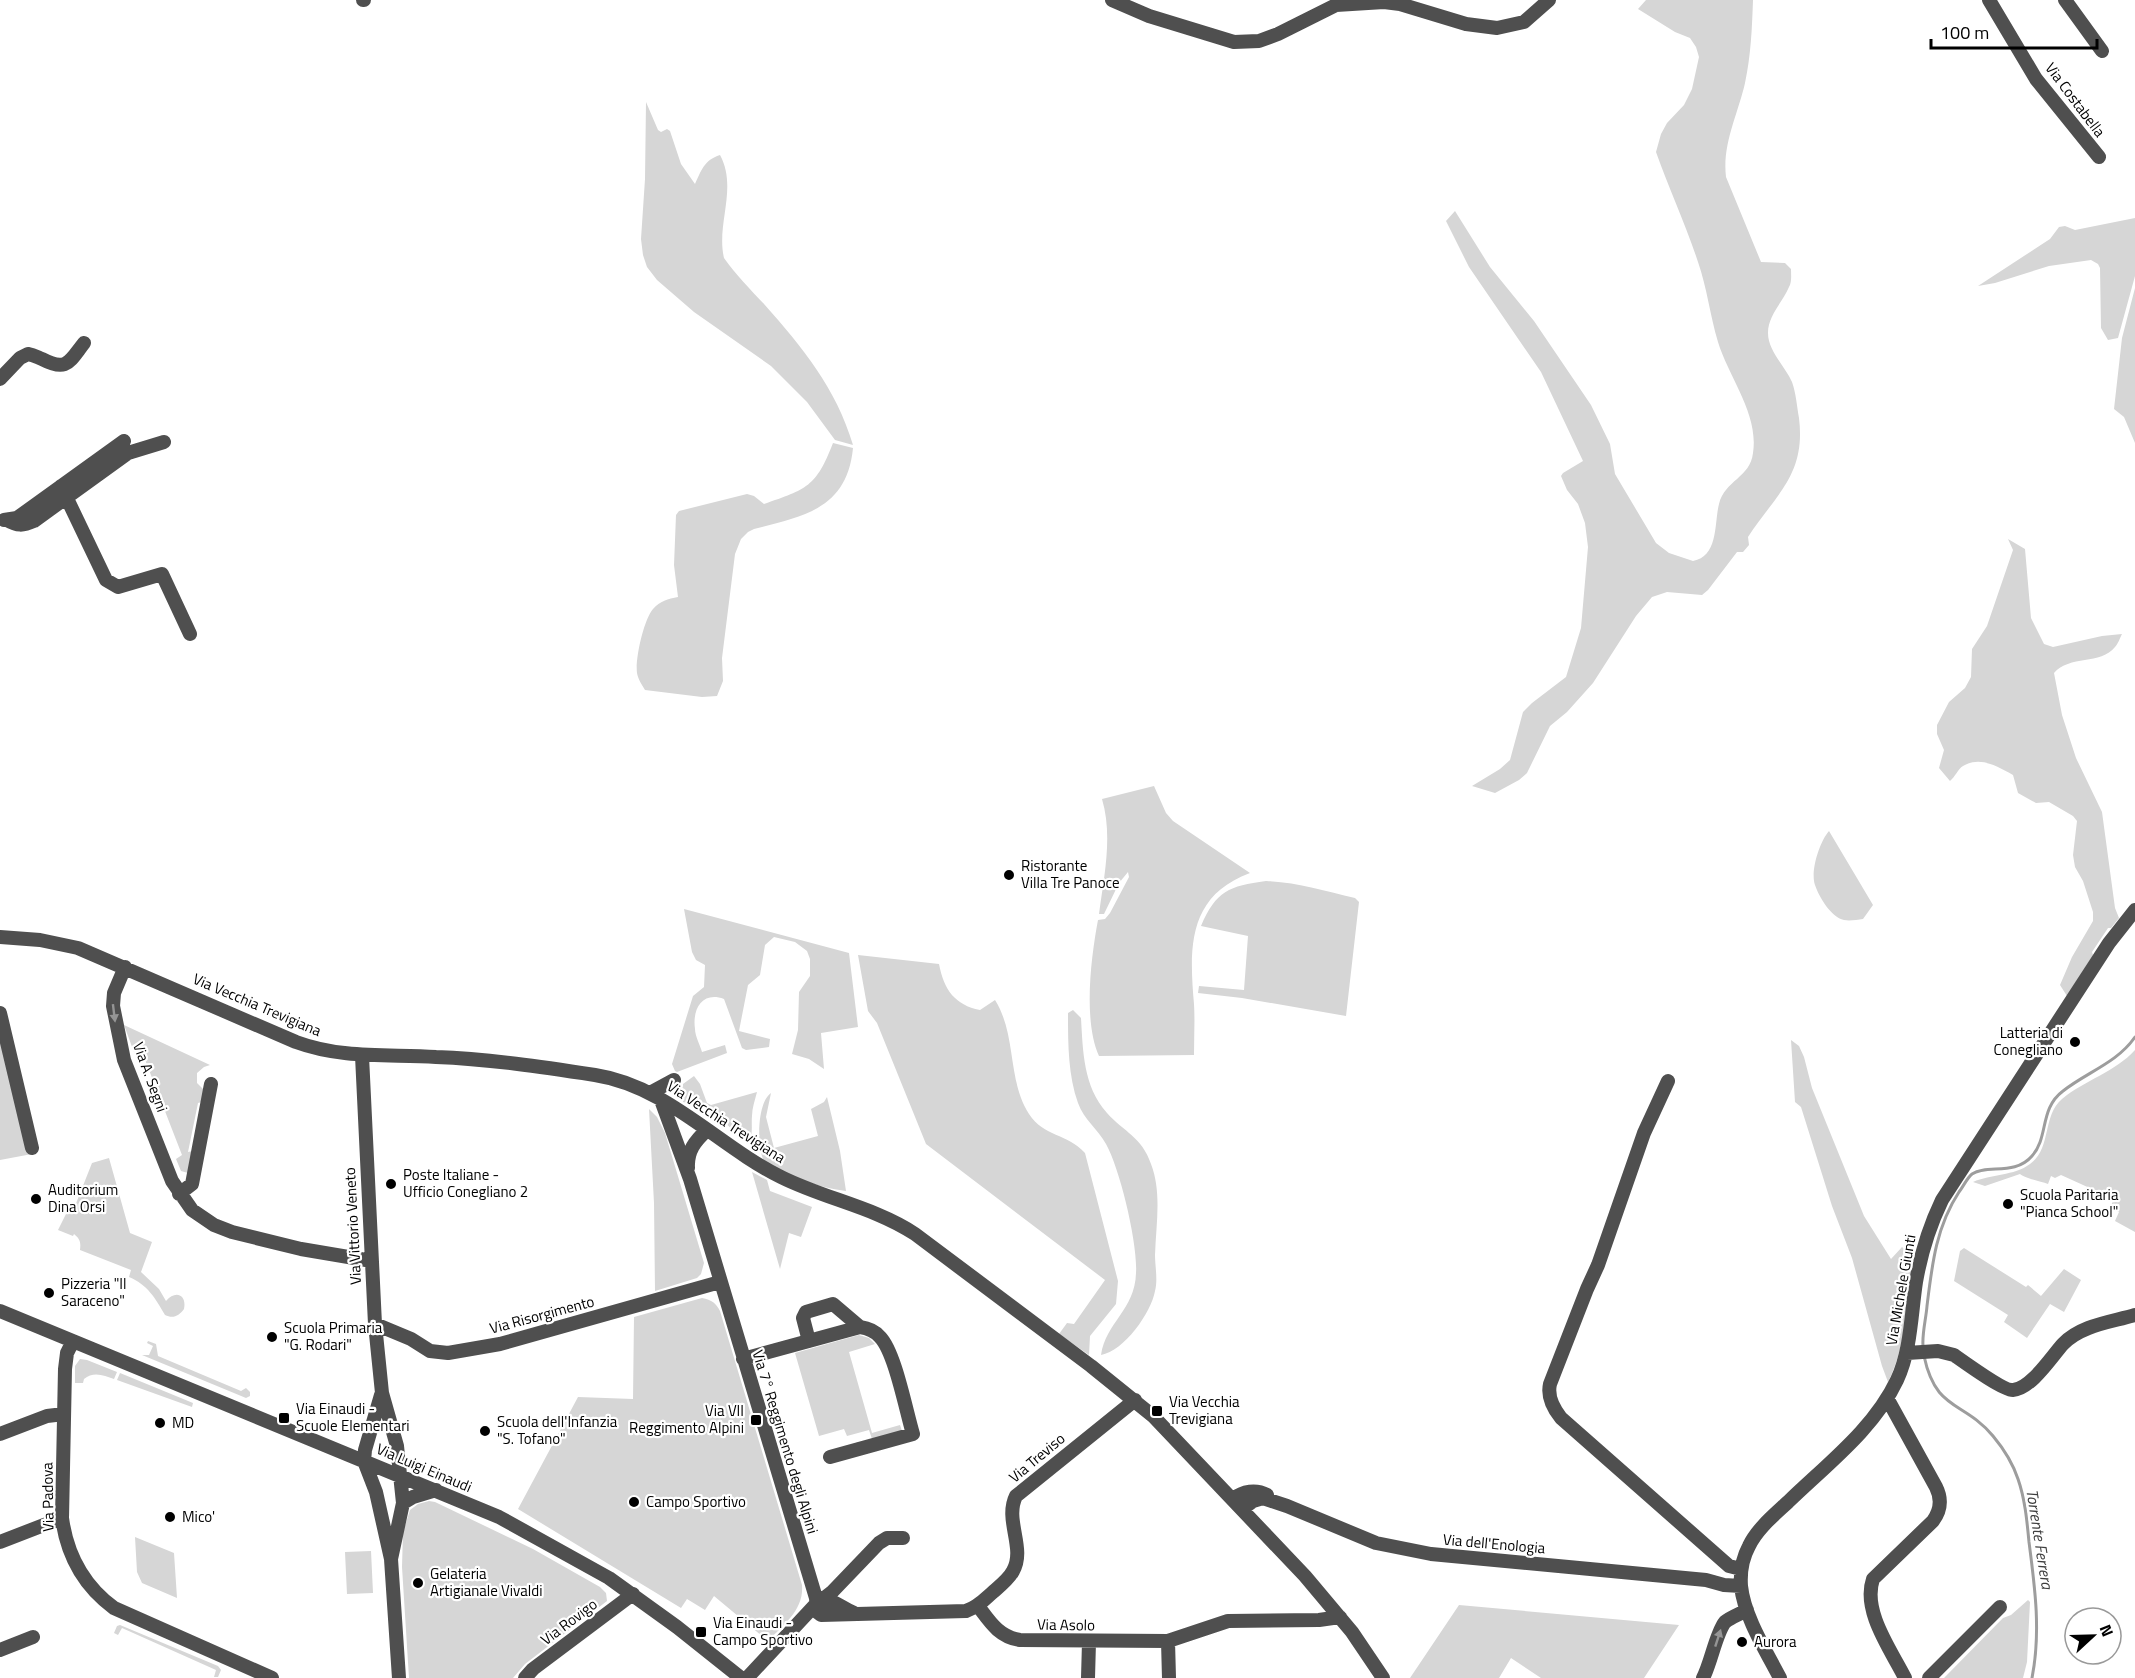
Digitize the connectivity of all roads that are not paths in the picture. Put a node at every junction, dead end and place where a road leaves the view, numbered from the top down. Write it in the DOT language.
graph roads {
  1 [pos="1112,0"];
  2 [pos="1549,0"];
  3 [pos="1989,0"];
  4 [pos="2065,0"];
  5 [pos="2102,51"];
  6 [pos="2099,157"];
  7 [pos="84,343"];
  8 [pos="0,379"];
  9 [pos="124,441"];
  10 [pos="164,442"];
  11 [pos="64,492"];
  12 [pos="4,520"];
  13 [pos="190,634"];
  14 [pos="2135,910"];
  15 [pos="0,937"];
  16 [pos="125,967"];
  17 [pos="0,1013"];
  18 [pos="362,1056"];
  19 [pos="674,1080"];
  20 [pos="1668,1081"];
  21 [pos="211,1084"];
  22 [pos="655,1097"];
  23 [pos="702,1126"];
  24 [pos="676,1142"];
  25 [pos="32,1148"];
  26 [pos="690,1179"];
  27 [pos="180,1194"];
  28 [pos="372,1261"];
  29 [pos="720,1282"];
  30 [pos="0,1311"];
  31 [pos="2135,1315"];
  32 [pos="375,1324"];
  33 [pos="860,1327"];
  34 [pos="73,1341"];
  35 [pos="809,1341"];
  36 [pos="1917,1352"];
  37 [pos="743,1359"];
  38 [pos="382,1393"];
  39 [pos="1887,1398"];
  40 [pos="1135,1400"];
  41 [pos="64,1414"];
  42 [pos="0,1434"];
  43 [pos="830,1457"];
  44 [pos="364,1461"];
  45 [pos="397,1474"];
  46 [pos="436,1490"];
  47 [pos="376,1492"];
  48 [pos="403,1503"];
  49 [pos="1238,1504"];
  50 [pos="62,1518"];
  51 [pos="903,1538"];
  52 [pos="0,1542"];
  53 [pos="391,1559"];
  54 [pos="1741,1569"];
  55 [pos="1706,1580"];
  56 [pos="1741,1586"];
  57 [pos="633,1594"];
  58 [pos="978,1606"];
  59 [pos="2000,1607"];
  60 [pos="814,1610"];
  61 [pos="1747,1610"];
  62 [pos="1340,1617"];
  63 [pos="33,1637"];
  64 [pos="1168,1641"];
  65 [pos="1089,1642"];
  66 [pos="0,1650"];
  67 [pos="272,1678"];
  68 [pos="399,1678"];
  69 [pos="525,1678"];
  70 [pos="741,1678"];
  71 [pos="747,1678"];
  72 [pos="1088,1678"];
  73 [pos="1169,1678"];
  74 [pos="1383,1678"];
  75 [pos="1703,1678"];
  76 [pos="1780,1678"];
  77 [pos="1905,1678"];
  78 [pos="1929,1678"];
  1 -- 2 [label="street"];
  3 -- 6 [label="street, Via Costabella"];
  4 -- 5 [label="street"];
  7 -- 8 [label="street"];
  9 -- 11 [label="street"];
  10 -- 11 [label="street"];
  11 -- 12 [label="street"];
  11 -- 13 [label="street"];
  14 -- 36 [label="street, Via Michele Giunti"];
  15 -- 16 [label="street, Via Vecchia Trevigiana"];
  16 -- 18 [label="street, Via Vecchia Trevigiana"];
  16 -- 27 [label="street, Via A. Segni, one-way"];
  17 -- 25 [label="street"];
  18 -- 22 [label="street, Via Vecchia Trevigiana"];
  18 -- 28 [label="street, Via Vittorio Veneto"];
  19 -- 22 [label="street, Via Vecchia Trevigiana"];
  20 -- 54 [label="street"];
  21 -- 27 [label="street"];
  22 -- 23 [label="street, Via Vecchia Trevigiana"];
  22 -- 24 [label="street, Via 7° Reggimento degli Alpini"];
  23 -- 24 [label="street"];
  23 -- 26 [label="street, Via 7° Reggimento degli Alpini"];
  23 -- 40 [label="street, Via Vecchia Trevigiana"];
  24 -- 26 [label="street, Via 7° Reggimento degli Alpini"];
  26 -- 29 [label="street, Via 7° Reggimento degli Alpini"];
  27 -- 28 [label="street, Via A. Segni"];
  28 -- 32 [label="street, Via Vittorio Veneto"];
  29 -- 32 [label="street, Via Risorgimento"];
  29 -- 37 [label="street, Via 7° Reggimento degli Alpini"];
  30 -- 34 [label="street, Via Luigi Einaudi"];
  31 -- 36 [label="street"];
  32 -- 38 [label="street, Via Vittorio Veneto"];
  33 -- 35 [label="street"];
  33 -- 35 [label="street"];
  33 -- 43 [label="street"];
  34 -- 41 [label="street, Via Padova"];
  34 -- 44 [label="street, Via Luigi Einaudi"];
  35 -- 37 [label="street"];
  36 -- 39 [label="street, Via Michele Giunti"];
  37 -- 60 [label="street, Via 7° Reggimento degli Alpini"];
  38 -- 44 [label="street, Via Vittorio Veneto"];
  38 -- 45 [label="street, Via Vittorio Veneto"];
  39 -- 54 [label="street, Via Michele Giunti"];
  39 -- 77 [label="street"];
  40 -- 49 [label="street, Via Vecchia Trevigiana"];
  40 -- 58 [label="street, Via Treviso"];
  41 -- 42 [label="street"];
  41 -- 50 [label="street, Via Padova"];
  44 -- 45 [label="street, Via Luigi Einaudi"];
  44 -- 47 [label="street, Via Vittorio Veneto"];
  45 -- 46 [label="street, Via Luigi Einaudi"];
  45 -- 47 [label="street"];
  45 -- 48 [label="street, Via Vittorio Veneto"];
  46 -- 48 [label="street"];
  46 -- 57 [label="street, Via Luigi Einaudi"];
  47 -- 53 [label="street, Via Vittorio Veneto"];
  48 -- 53 [label="street, Via Vittorio Veneto"];
  49 -- 55 [label="street, Via dell'Enologia"];
  49 -- 62 [label="street, Via Vecchia Trevigiana"];
  50 -- 52 [label="street"];
  50 -- 67 [label="street, Via Padova"];
  51 -- 60 [label="street"];
  53 -- 68 [label="street, Via Vittorio Veneto"];
  54 -- 55 [label="street, Via dell'Enologia"];
  54 -- 56 [label="street, Via Michele Giunti"];
  55 -- 56 [label="street, Via dell'Enologia"];
  56 -- 61 [label="street, Via Michele Giunti"];
  57 -- 69 [label="street, Via Rovigo"];
  57 -- 70 [label="street, Via Luigi Einaudi"];
  58 -- 60 [label="street"];
  58 -- 65 [label="street, Via Asolo"];
  59 -- 78 [label="street"];
  60 -- 71 [label="street"];
  75 -- 61 [label="street, one-way"];
  61 -- 76 [label="street, Via Michele Giunti"];
  62 -- 64 [label="street, Via Asolo"];
  62 -- 74 [label="street, Via Vecchia Trevigiana"];
  63 -- 66 [label="street"];
  64 -- 65 [label="street, Via Asolo"];
  64 -- 73 [label="street"];
  65 -- 72 [label="street"];
}
